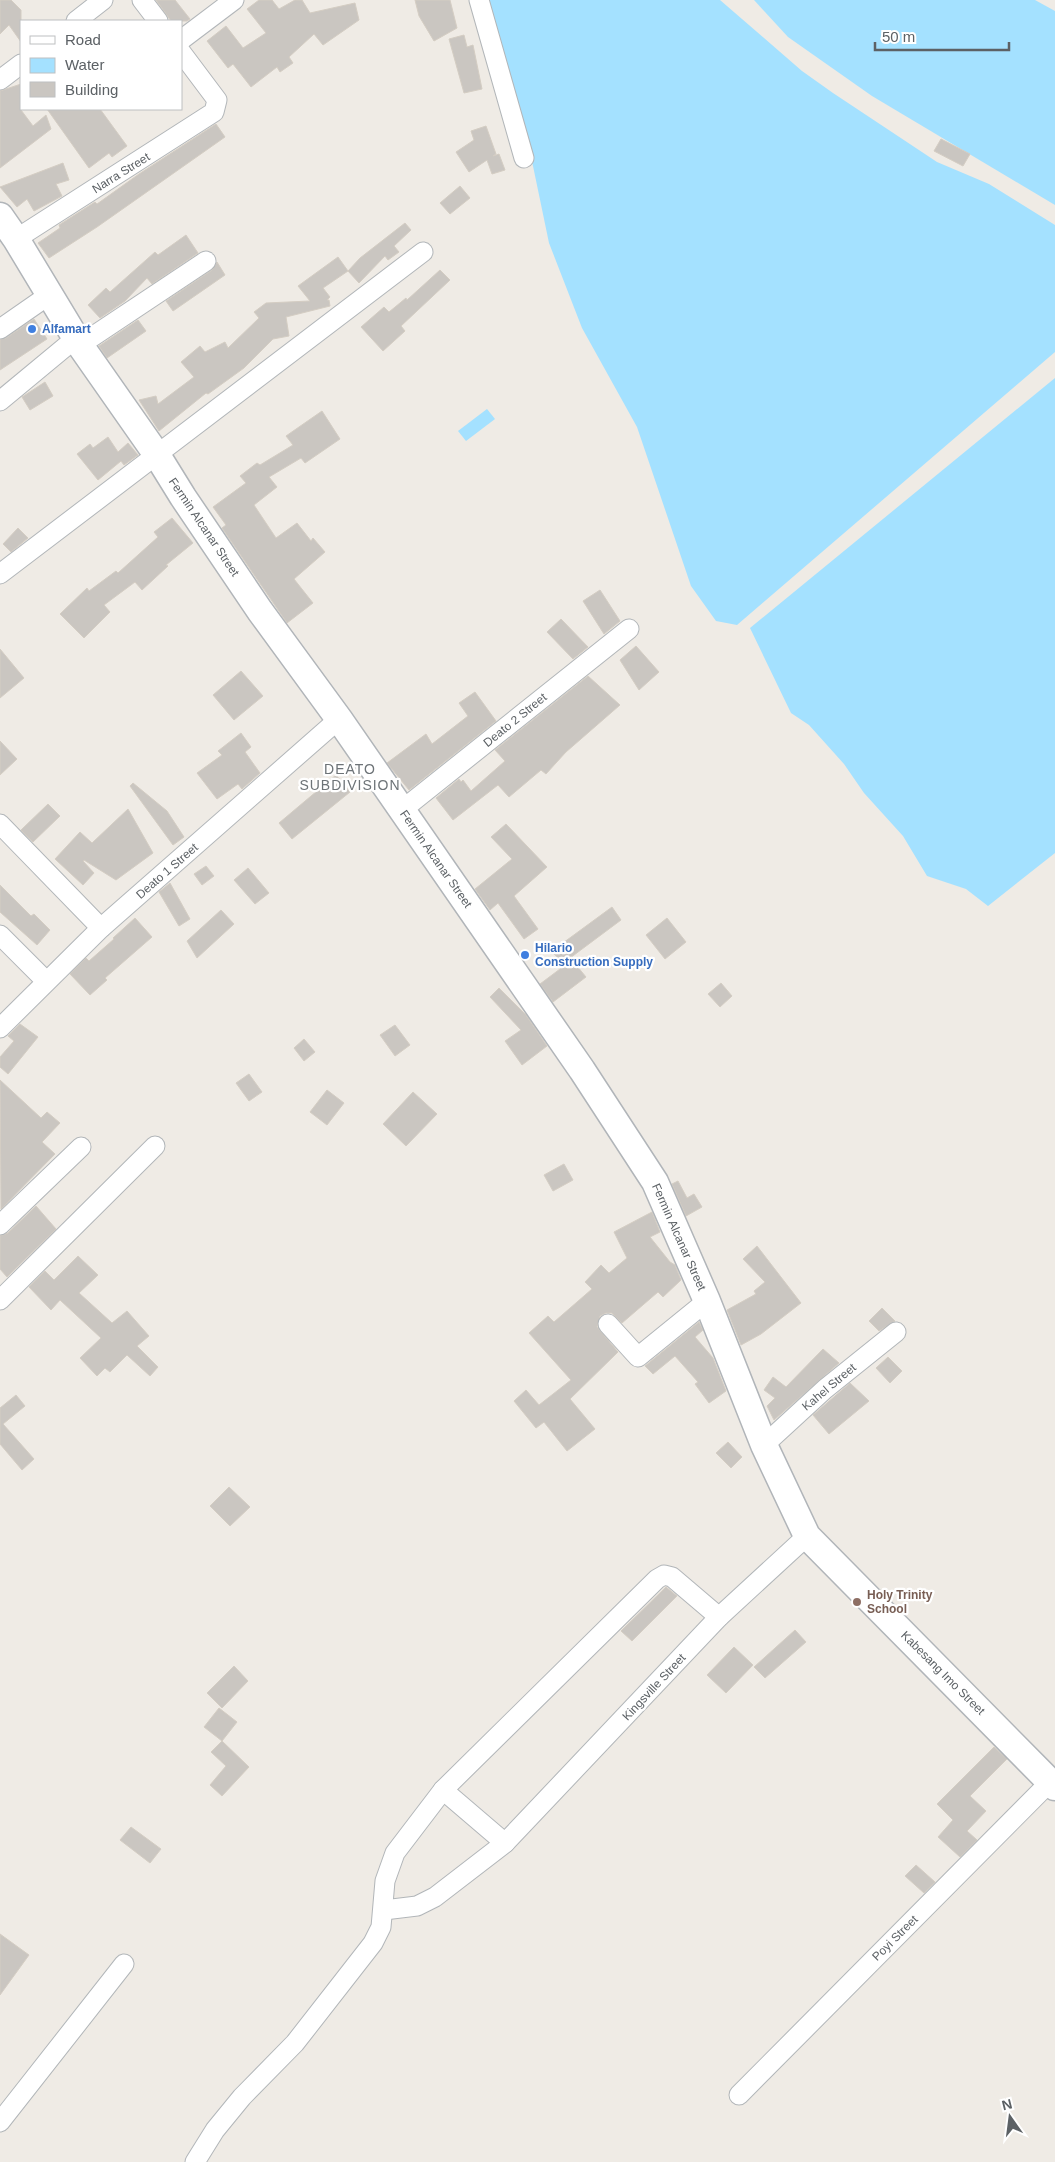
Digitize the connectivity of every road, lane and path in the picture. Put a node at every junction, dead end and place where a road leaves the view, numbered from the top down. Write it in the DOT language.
graph roads {
  1 [pos="103,0"];
  2 [pos="142,0"];
  3 [pos="234,0"];
  4 [pos="479,0"];
  5 [pos="77,20"];
  6 [pos="157,20"];
  7 [pos="182,39"];
  8 [pos="182,53"];
  9 [pos="20,65"];
  10 [pos="0,80"];
  11 [pos="524,158"];
  12 [pos="0,216"];
  13 [pos="16,239"];
  14 [pos="423,252"];
  15 [pos="206,261"];
  16 [pos="49,295"];
  17 [pos="0,329"];
  18 [pos="78,342"];
  19 [pos="0,401"];
  20 [pos="157,455"];
  21 [pos="0,574"];
  22 [pos="629,629"];
  23 [pos="339,719"];
  24 [pos="402,810"];
  25 [pos="0,824"];
  26 [pos="101,928"];
  27 [pos="0,935"];
  28 [pos="46,980"];
  29 [pos="2,1022"];
  30 [pos="155,1146"];
  31 [pos="81,1147"];
  32 [pos="0,1225"];
  33 [pos="0,1300"];
  34 [pos="707,1301"];
  35 [pos="608,1324"];
  36 [pos="896,1332"];
  37 [pos="764,1445"];
  38 [pos="782,1484"];
  39 [pos="808,1536"];
  40 [pos="719,1617"];
  41 [pos="1053,1784"];
  42 [pos="443,1790"];
  43 [pos="505,1843"];
  44 [pos="384,1910"];
  45 [pos="124,1964"];
  46 [pos="739,2095"];
  47 [pos="0,2122"];
  48 [pos="195,2162"];
  1 -- 5 [label="street"];
  2 -- 6 [label="street"];
  3 -- 7 [label="street"];
  4 -- 11 [label="street"];
  8 -- 13 [label="street, Narra Street"];
  9 -- 10 [label="street"];
  12 -- 13 [label="main road, Fermin Alcanar Street"];
  13 -- 16 [label="main road, Fermin Alcanar Street"];
  14 -- 20 [label="street"];
  15 -- 18 [label="street"];
  16 -- 17 [label="street"];
  16 -- 18 [label="main road, Fermin Alcanar Street"];
  18 -- 19 [label="street"];
  18 -- 20 [label="main road, Fermin Alcanar Street"];
  20 -- 21 [label="street"];
  20 -- 23 [label="main road, Fermin Alcanar Street"];
  22 -- 24 [label="street, Deato 2 Street"];
  23 -- 24 [label="main road, Fermin Alcanar Street"];
  23 -- 26 [label="street, Deato 1 Street"];
  24 -- 34 [label="main road, Fermin Alcanar Street"];
  25 -- 26 [label="street"];
  26 -- 28 [label="street, Deato 1 Street"];
  27 -- 28 [label="street"];
  28 -- 29 [label="street, Deato 1 Street"];
  30 -- 33 [label="street"];
  31 -- 32 [label="street"];
  34 -- 35 [label="street"];
  34 -- 37 [label="main road, Fermin Alcanar Street"];
  36 -- 37 [label="street, Kahel Street"];
  37 -- 38 [label="main road, Fermin Alcanar Street"];
  38 -- 39 [label="main road, Kabesang Imo Street"];
  39 -- 40 [label="street, Kingsville Street"];
  39 -- 41 [label="main road, Kabesang Imo Street"];
  40 -- 42 [label="street"];
  40 -- 43 [label="street, Kingsville Street"];
  41 -- 46 [label="street, Poyi Street"];
  42 -- 43 [label="street"];
  42 -- 44 [label="street"];
  43 -- 44 [label="street, Kingsville Street"];
  44 -- 48 [label="street"];
  45 -- 47 [label="street"];
}
